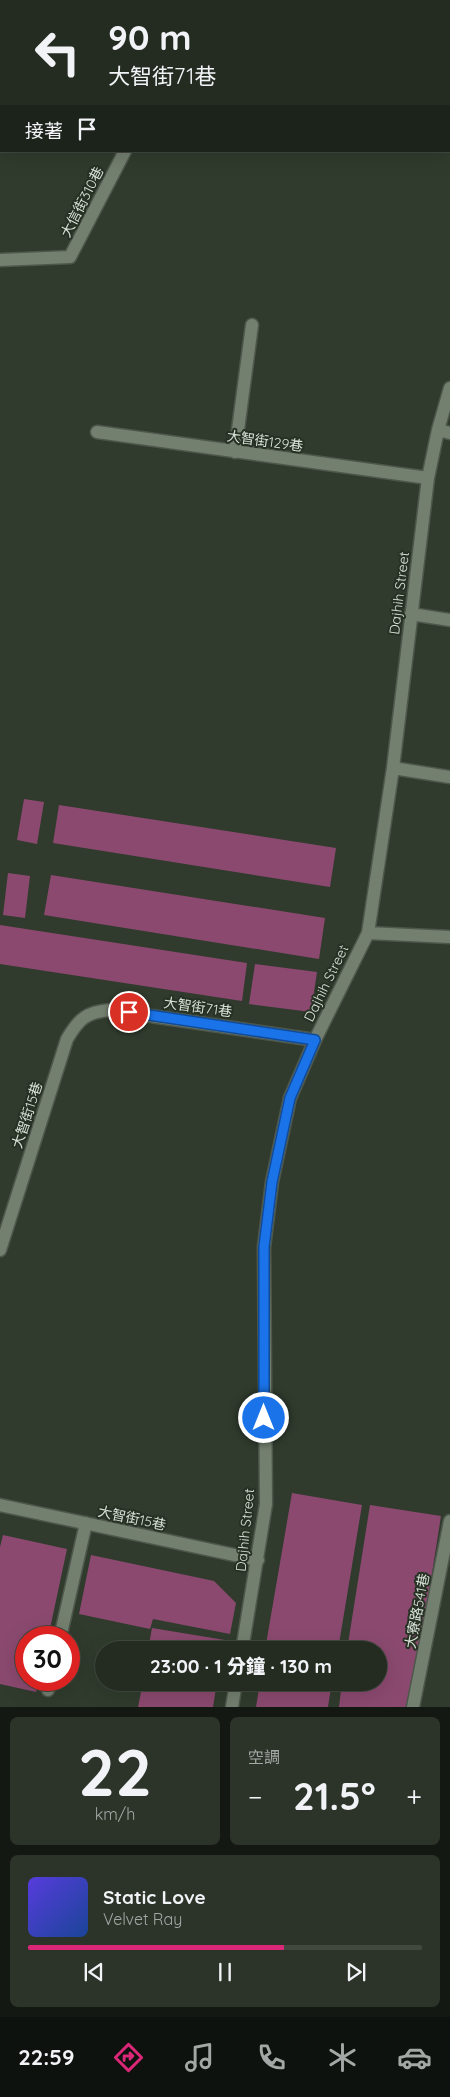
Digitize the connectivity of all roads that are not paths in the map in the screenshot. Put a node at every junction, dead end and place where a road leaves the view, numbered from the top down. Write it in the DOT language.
graph roads {
  1 [pos="124,152"];
  2 [pos="0,260"];
  3 [pos="252,325"];
  4 [pos="450,388"];
  5 [pos="97,432"];
  6 [pos="444,432"];
  7 [pos="235,452"];
  8 [pos="428,478"];
  9 [pos="411,614"];
  10 [pos="450,620"];
  11 [pos="393,768"];
  12 [pos="450,777"];
  13 [pos="368,933"];
  14 [pos="450,937"];
  15 [pos="79,1020"];
  16 [pos="315,1040"];
  17 [pos="0,1250"];
  18 [pos="0,1505"];
  19 [pos="450,1521"];
  20 [pos="86,1523"];
  21 [pos="258,1560"];
  22 [pos="63,1626"];
  23 [pos="244,1641"];
  24 [pos="235,1691"];
  25 [pos="232,1707"];
  26 [pos="413,1707"];
  1 -- 2 [label="street, 大信街310巷"];
  3 -- 7 [label="street"];
  4 -- 6 [label="street, Dajhih Street"];
  5 -- 7 [label="street, 大智街129巷"];
  6 -- 8 [label="street, Dajhih Street"];
  7 -- 8 [label="street, 大智街129巷"];
  8 -- 9 [label="street, Dajhih Street"];
  9 -- 10 [label="street"];
  9 -- 11 [label="street, Dajhih Street"];
  11 -- 12 [label="street"];
  11 -- 13 [label="street, Dajhih Street"];
  13 -- 14 [label="street"];
  13 -- 16 [label="street, Dajhih Street"];
  15 -- 16 [label="street, 大智街71巷"];
  15 -- 17 [label="street, 大智街15巷"];
  16 -- 21 [label="street, Dajhih Street"];
  18 -- 20 [label="street, 大智街15巷"];
  19 -- 26 [label="street, 大寮路541巷"];
  20 -- 21 [label="street, 大智街15巷"];
  20 -- 22 [label="street"];
  21 -- 23 [label="street, Dajhih Street"];
  24 -- 25 [label="street"];
}
